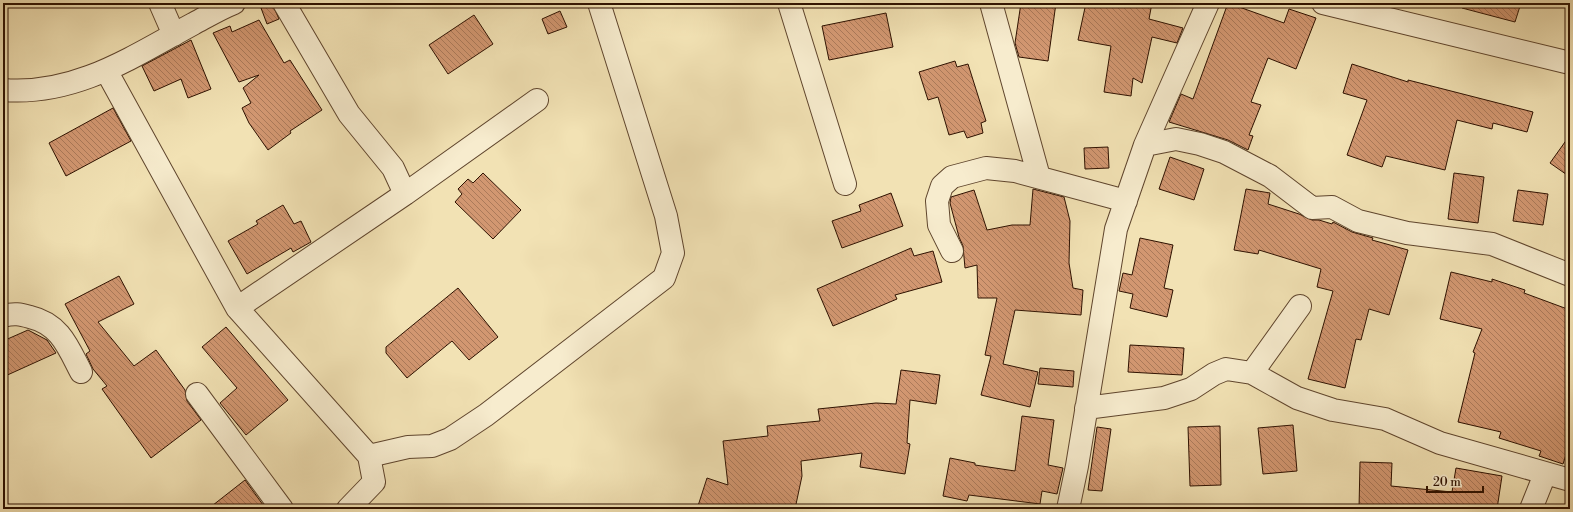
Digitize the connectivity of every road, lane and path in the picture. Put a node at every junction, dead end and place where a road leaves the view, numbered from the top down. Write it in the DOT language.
graph roads {
  1 [pos="160,3"];
  2 [pos="234,3"];
  3 [pos="284,3"];
  4 [pos="599,3"];
  5 [pos="789,3"];
  6 [pos="991,3"];
  7 [pos="1208,3"];
  8 [pos="1323,3"];
  9 [pos="174,35"];
  10 [pos="1570,63"];
  11 [pos="107,72"];
  12 [pos="3,90"];
  13 [pos="538,100"];
  14 [pos="1145,145"];
  15 [pos="1039,177"];
  16 [pos="845,184"];
  17 [pos="405,194"];
  18 [pos="1126,201"];
  19 [pos="952,251"];
  20 [pos="1570,275"];
  21 [pos="1300,306"];
  22 [pos="237,308"];
  23 [pos="3,316"];
  24 [pos="81,372"];
  25 [pos="1252,373"];
  26 [pos="197,394"];
  27 [pos="1086,408"];
  28 [pos="369,456"];
  29 [pos="1545,474"];
  30 [pos="1570,480"];
  31 [pos="282,509"];
  32 [pos="348,509"];
  33 [pos="1068,509"];
  34 [pos="1531,509"];
  1 -- 9 [label="street"];
  2 -- 9 [label="street"];
  3 -- 17 [label="street"];
  4 -- 28 [label="street"];
  5 -- 16 [label="street"];
  6 -- 15 [label="street"];
  7 -- 14 [label="street"];
  8 -- 10 [label="street"];
  9 -- 11 [label="street"];
  11 -- 12 [label="street"];
  11 -- 22 [label="street"];
  13 -- 17 [label="street"];
  14 -- 18 [label="street"];
  14 -- 20 [label="street"];
  15 -- 18 [label="street"];
  15 -- 19 [label="street"];
  17 -- 22 [label="street"];
  18 -- 27 [label="street"];
  21 -- 25 [label="street"];
  22 -- 28 [label="street"];
  23 -- 24 [label="street"];
  25 -- 27 [label="street"];
  25 -- 29 [label="street"];
  26 -- 31 [label="street"];
  27 -- 33 [label="street"];
  28 -- 32 [label="street"];
  29 -- 30 [label="street"];
  29 -- 34 [label="street"];
}
